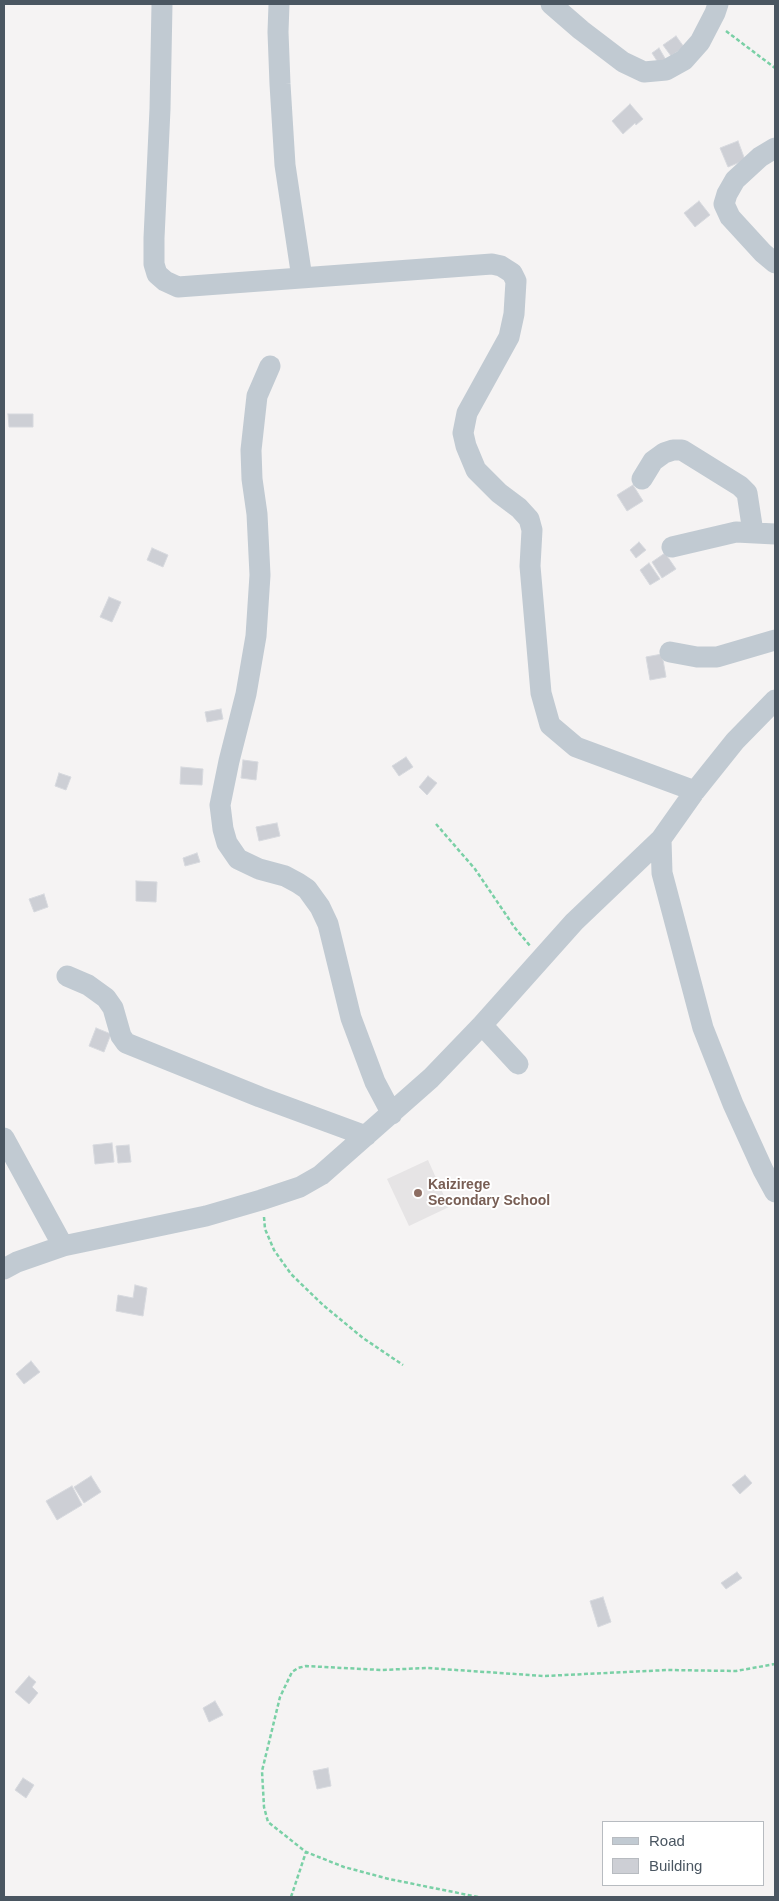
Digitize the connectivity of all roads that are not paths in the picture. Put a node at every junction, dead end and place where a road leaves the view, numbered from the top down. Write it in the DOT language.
graph roads {
  1 [pos="162,4"];
  2 [pos="279,4"];
  3 [pos="552,4"];
  4 [pos="716,8"];
  5 [pos="775,148"];
  6 [pos="775,264"];
  7 [pos="302,278"];
  8 [pos="270,366"];
  9 [pos="642,479"];
  10 [pos="753,532"];
  11 [pos="775,534"];
  12 [pos="672,547"];
  13 [pos="775,640"];
  14 [pos="670,652"];
  15 [pos="775,700"];
  16 [pos="695,791"];
  17 [pos="661,839"];
  18 [pos="67,976"];
  19 [pos="482,1025"];
  20 [pos="518,1064"];
  21 [pos="392,1114"];
  22 [pos="366,1136"];
  23 [pos="4,1138"];
  24 [pos="775,1192"];
  25 [pos="63,1246"];
  26 [pos="4,1269"];
  1 -- 7 [label="street"];
  2 -- 7 [label="street"];
  3 -- 4 [label="street"];
  5 -- 6 [label="street"];
  7 -- 16 [label="street"];
  8 -- 21 [label="street"];
  9 -- 10 [label="street"];
  10 -- 11 [label="street"];
  10 -- 12 [label="street"];
  13 -- 14 [label="street"];
  15 -- 16 [label="street"];
  16 -- 17 [label="street"];
  17 -- 19 [label="street"];
  17 -- 24 [label="street"];
  18 -- 22 [label="street"];
  19 -- 20 [label="street"];
  19 -- 21 [label="street"];
  21 -- 22 [label="street"];
  22 -- 25 [label="street"];
  23 -- 25 [label="street"];
  25 -- 26 [label="street"];
}
